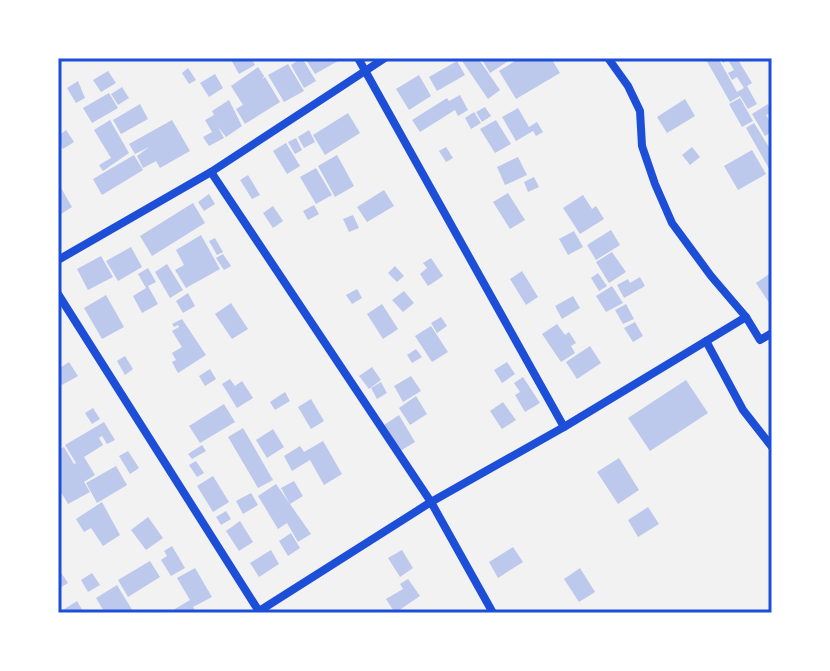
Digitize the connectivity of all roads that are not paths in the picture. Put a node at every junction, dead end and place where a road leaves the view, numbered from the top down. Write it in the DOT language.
graph roads {
  1 [pos="358,58"];
  2 [pos="385,58"];
  3 [pos="608,58"];
  4 [pos="365,70"];
  5 [pos="211,172"];
  6 [pos="58,260"];
  7 [pos="58,294"];
  8 [pos="746,317"];
  9 [pos="772,333"];
  10 [pos="706,341"];
  11 [pos="564,427"];
  12 [pos="772,447"];
  13 [pos="431,502"];
  14 [pos="258,612"];
  15 [pos="493,613"];
  1 -- 4 [label="street"];
  2 -- 4 [label="street"];
  3 -- 8 [label="street"];
  4 -- 5 [label="street"];
  4 -- 11 [label="street"];
  5 -- 6 [label="street"];
  5 -- 13 [label="street"];
  7 -- 14 [label="street"];
  8 -- 9 [label="street"];
  8 -- 10 [label="street"];
  10 -- 11 [label="street"];
  10 -- 12 [label="street"];
  11 -- 13 [label="street"];
  13 -- 14 [label="street"];
  13 -- 15 [label="street"];
}
